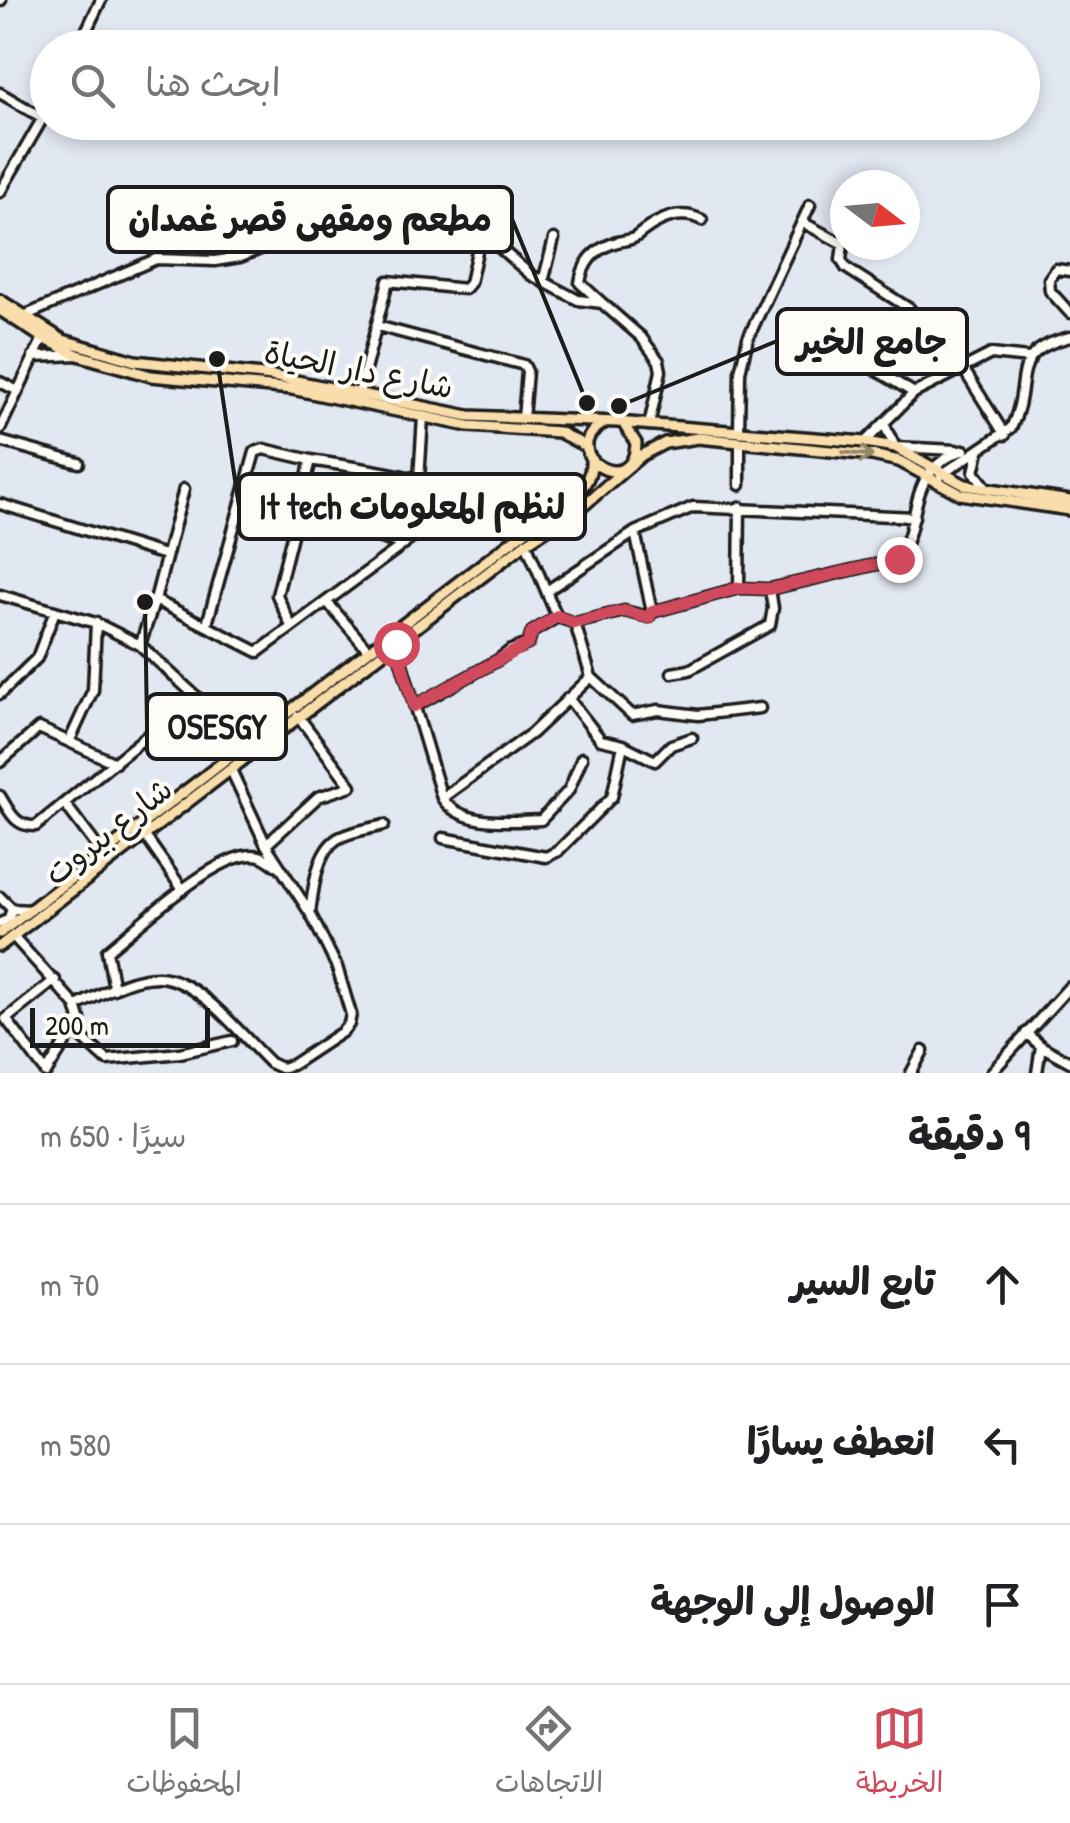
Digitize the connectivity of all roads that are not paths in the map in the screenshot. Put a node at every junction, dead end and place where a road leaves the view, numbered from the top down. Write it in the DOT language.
graph roads {
  1 [pos="101,0"];
  2 [pos="87,30"];
  3 [pos="0,92"];
  4 [pos="30,107"];
  5 [pos="30,140"];
  6 [pos="0,192"];
  7 [pos="450,206"];
  8 [pos="810,206"];
  9 [pos="702,220"];
  10 [pos="802,222"];
  11 [pos="481,233"];
  12 [pos="554,239"];
  13 [pos="292,246"];
  14 [pos="1070,271"];
  15 [pos="543,282"];
  16 [pos="0,300"];
  17 [pos="602,303"];
  18 [pos="0,310"];
  19 [pos="1070,313"];
  20 [pos="24,316"];
  21 [pos="798,323"];
  22 [pos="377,326"];
  23 [pos="1070,337"];
  24 [pos="43,338"];
  25 [pos="78,355"];
  26 [pos="33,357"];
  27 [pos="1028,358"];
  28 [pos="964,370"];
  29 [pos="881,371"];
  30 [pos="0,382"];
  31 [pos="16,390"];
  32 [pos="359,392"];
  33 [pos="914,393"];
  34 [pos="423,413"];
  35 [pos="523,420"];
  36 [pos="604,423"];
  37 [pos="623,424"];
  38 [pos="649,425"];
  39 [pos="884,426"];
  40 [pos="0,429"];
  41 [pos="1005,435"];
  42 [pos="739,437"];
  43 [pos="0,442"];
  44 [pos="865,442"];
  45 [pos="895,446"];
  46 [pos="588,447"];
  47 [pos="964,450"];
  48 [pos="980,450"];
  49 [pos="311,460"];
  50 [pos="591,460"];
  51 [pos="79,463"];
  52 [pos="629,466"];
  53 [pos="944,472"];
  54 [pos="931,473"];
  55 [pos="419,480"];
  56 [pos="740,485"];
  57 [pos="184,489"];
  58 [pos="990,490"];
  59 [pos="469,496"];
  60 [pos="1070,501"];
  61 [pos="0,504"];
  62 [pos="740,508"];
  63 [pos="1070,510"];
  64 [pos="298,513"];
  65 [pos="914,516"];
  66 [pos="525,531"];
  67 [pos="636,532"];
  68 [pos="526,543"];
  69 [pos="404,545"];
  70 [pos="165,555"];
  71 [pos="739,588"];
  72 [pos="770,589"];
  73 [pos="548,590"];
  74 [pos="0,595"];
  75 [pos="155,600"];
  76 [pos="328,603"];
  77 [pos="55,611"];
  78 [pos="652,612"];
  79 [pos="557,616"];
  80 [pos="96,623"];
  81 [pos="574,623"];
  82 [pos="207,624"];
  83 [pos="291,626"];
  84 [pos="399,636"];
  85 [pos="140,645"];
  86 [pos="368,650"];
  87 [pos="672,672"];
  88 [pos="591,677"];
  89 [pos="0,694"];
  90 [pos="196,696"];
  91 [pos="568,698"];
  92 [pos="414,706"];
  93 [pos="760,708"];
  94 [pos="298,716"];
  95 [pos="692,738"];
  96 [pos="70,740"];
  97 [pos="246,744"];
  98 [pos="622,746"];
  99 [pos="582,758"];
  100 [pos="0,762"];
  101 [pos="115,763"];
  102 [pos="232,770"];
  103 [pos="191,793"];
  104 [pos="0,796"];
  105 [pos="442,798"];
  106 [pos="65,804"];
  107 [pos="384,825"];
  108 [pos="145,836"];
  109 [pos="443,838"];
  110 [pos="266,844"];
  111 [pos="102,854"];
  112 [pos="281,871"];
  113 [pos="183,890"];
  114 [pos="0,897"];
  115 [pos="12,909"];
  116 [pos="31,910"];
  117 [pos="310,913"];
  118 [pos="0,923"];
  119 [pos="0,933"];
  120 [pos="13,936"];
  121 [pos="0,946"];
  122 [pos="55,980"];
  123 [pos="1070,986"];
  124 [pos="114,989"];
  125 [pos="76,1006"];
  126 [pos="75,1031"];
  127 [pos="1026,1034"];
  128 [pos="232,1041"];
  129 [pos="1042,1046"];
  130 [pos="923,1051"];
  131 [pos="1070,1062"];
  132 [pos="46,1073"];
  133 [pos="911,1073"];
  134 [pos="992,1073"];
  135 [pos="1037,1073"];
  1 -- 2 [label="street"];
  3 -- 4 [label="street"];
  5 -- 6 [label="street"];
  7 -- 11 [label="street"];
  8 -- 10 [label="street"];
  9 -- 17 [label="street"];
  10 -- 29 [label="street"];
  10 -- 42 [label="street"];
  11 -- 15 [label="street"];
  11 -- 22 [label="street"];
  12 -- 15 [label="street"];
  13 -- 20 [label="street"];
  14 -- 19 [label="street"];
  15 -- 17 [label="street"];
  16 -- 20 [label="main road, شارع دار الحياة"];
  17 -- 38 [label="street"];
  18 -- 24 [label="main road, شارع دار الحياة"];
  20 -- 32 [label="main road, شارع دار الحياة"];
  21 -- 29 [label="street"];
  22 -- 32 [label="street"];
  22 -- 35 [label="street"];
  23 -- 27 [label="street"];
  24 -- 25 [label="main road, شارع دار الحياة"];
  24 -- 26 [label="street"];
  25 -- 26 [label="street"];
  25 -- 34 [label="main road, شارع دار الحياة"];
  26 -- 31 [label="street"];
  27 -- 28 [label="street"];
  27 -- 41 [label="street"];
  28 -- 33 [label="street"];
  28 -- 41 [label="street"];
  29 -- 33 [label="street"];
  30 -- 31 [label="street"];
  31 -- 40 [label="street"];
  32 -- 34 [label="main road, شارع دار الحياة"];
  33 -- 39 [label="street"];
  34 -- 35 [label="main road, شارع دار الحياة"];
  34 -- 46 [label="main road, شارع دار الحياة"];
  34 -- 55 [label="street"];
  35 -- 36 [label="main road, شارع دار الحياة"];
  36 -- 37 [label="main road"];
  36 -- 46 [label="main road"];
  37 -- 38 [label="main road"];
  37 -- 52 [label="main road"];
  38 -- 42 [label="main road"];
  39 -- 44 [label="street"];
  39 -- 45 [label="street"];
  41 -- 48 [label="street"];
  42 -- 44 [label="main road"];
  42 -- 52 [label="main road, شارع بيروت"];
  42 -- 54 [label="main road, one-way"];
  42 -- 56 [label="street"];
  43 -- 51 [label="street"];
  44 -- 45 [label="main road"];
  45 -- 47 [label="street"];
  45 -- 54 [label="main road"];
  46 -- 50 [label="main road"];
  47 -- 48 [label="street"];
  47 -- 54 [label="street"];
  48 -- 53 [label="street"];
  48 -- 58 [label="street"];
  49 -- 55 [label="street"];
  49 -- 64 [label="street"];
  49 -- 82 [label="street"];
  50 -- 52 [label="main road"];
  50 -- 66 [label="main road, شارع بيروت"];
  52 -- 68 [label="main road, شارع بيروت"];
  53 -- 54 [label="main road"];
  53 -- 58 [label="main road"];
  54 -- 63 [label="main road"];
  54 -- 65 [label="street"];
  55 -- 59 [label="street"];
  57 -- 70 [label="street"];
  58 -- 60 [label="main road"];
  59 -- 66 [label="street"];
  59 -- 69 [label="street"];
  61 -- 70 [label="street"];
  62 -- 65 [label="street"];
  62 -- 67 [label="street"];
  62 -- 71 [label="street"];
  64 -- 69 [label="street"];
  64 -- 83 [label="street"];
  65 -- 72 [label="street"];
  66 -- 84 [label="main road, شارع بيروت"];
  67 -- 73 [label="street"];
  67 -- 78 [label="street"];
  68 -- 73 [label="street"];
  68 -- 84 [label="main road, شارع بيروت"];
  69 -- 76 [label="street"];
  70 -- 75 [label="street"];
  71 -- 72 [label="street"];
  71 -- 78 [label="street"];
  72 -- 87 [label="street"];
  73 -- 79 [label="street"];
  74 -- 77 [label="street"];
  75 -- 82 [label="street"];
  75 -- 85 [label="street"];
  76 -- 83 [label="street"];
  76 -- 86 [label="street"];
  77 -- 80 [label="street"];
  77 -- 89 [label="street"];
  78 -- 81 [label="street"];
  79 -- 81 [label="street"];
  79 -- 92 [label="street"];
  80 -- 85 [label="street"];
  80 -- 96 [label="street"];
  81 -- 88 [label="street"];
  82 -- 83 [label="street"];
  84 -- 86 [label="main road, شارع بيروت"];
  84 -- 92 [label="street"];
  84 -- 94 [label="main road, شارع بيروت"];
  85 -- 90 [label="street"];
  86 -- 97 [label="main road, شارع بيروت"];
  88 -- 91 [label="street"];
  88 -- 93 [label="street"];
  90 -- 97 [label="street"];
  90 -- 101 [label="street"];
  91 -- 98 [label="street"];
  91 -- 105 [label="street"];
  92 -- 105 [label="street"];
  94 -- 102 [label="main road, شارع بيروت"];
  94 -- 110 [label="street"];
  95 -- 98 [label="street"];
  96 -- 100 [label="street"];
  96 -- 101 [label="street"];
  97 -- 103 [label="main road, شارع بيروت"];
  98 -- 109 [label="street"];
  99 -- 105 [label="street"];
  101 -- 106 [label="street"];
  102 -- 103 [label="main road, شارع بيروت"];
  102 -- 110 [label="street"];
  103 -- 108 [label="main road, شارع بيروت"];
  103 -- 111 [label="main road, شارع بيروت"];
  104 -- 106 [label="street"];
  106 -- 111 [label="street"];
  107 -- 117 [label="street"];
  108 -- 113 [label="street"];
  108 -- 120 [label="main road, شارع بيروت"];
  110 -- 112 [label="street"];
  111 -- 116 [label="main road, شارع بيروت"];
  112 -- 113 [label="street"];
  112 -- 117 [label="street"];
  113 -- 124 [label="street"];
  114 -- 115 [label="street"];
  115 -- 116 [label="street"];
  115 -- 118 [label="street"];
  116 -- 119 [label="main road, شارع بيروت"];
  117 -- 124 [label="street"];
  120 -- 121 [label="main road, شارع بيروت"];
  120 -- 122 [label="street"];
  122 -- 125 [label="street"];
  122 -- 132 [label="street"];
  123 -- 127 [label="street"];
  124 -- 125 [label="street"];
  125 -- 126 [label="street"];
  126 -- 128 [label="street"];
  126 -- 132 [label="street"];
  127 -- 129 [label="street"];
  127 -- 134 [label="street"];
  129 -- 131 [label="street"];
  129 -- 135 [label="street"];
  130 -- 133 [label="street"];
}
